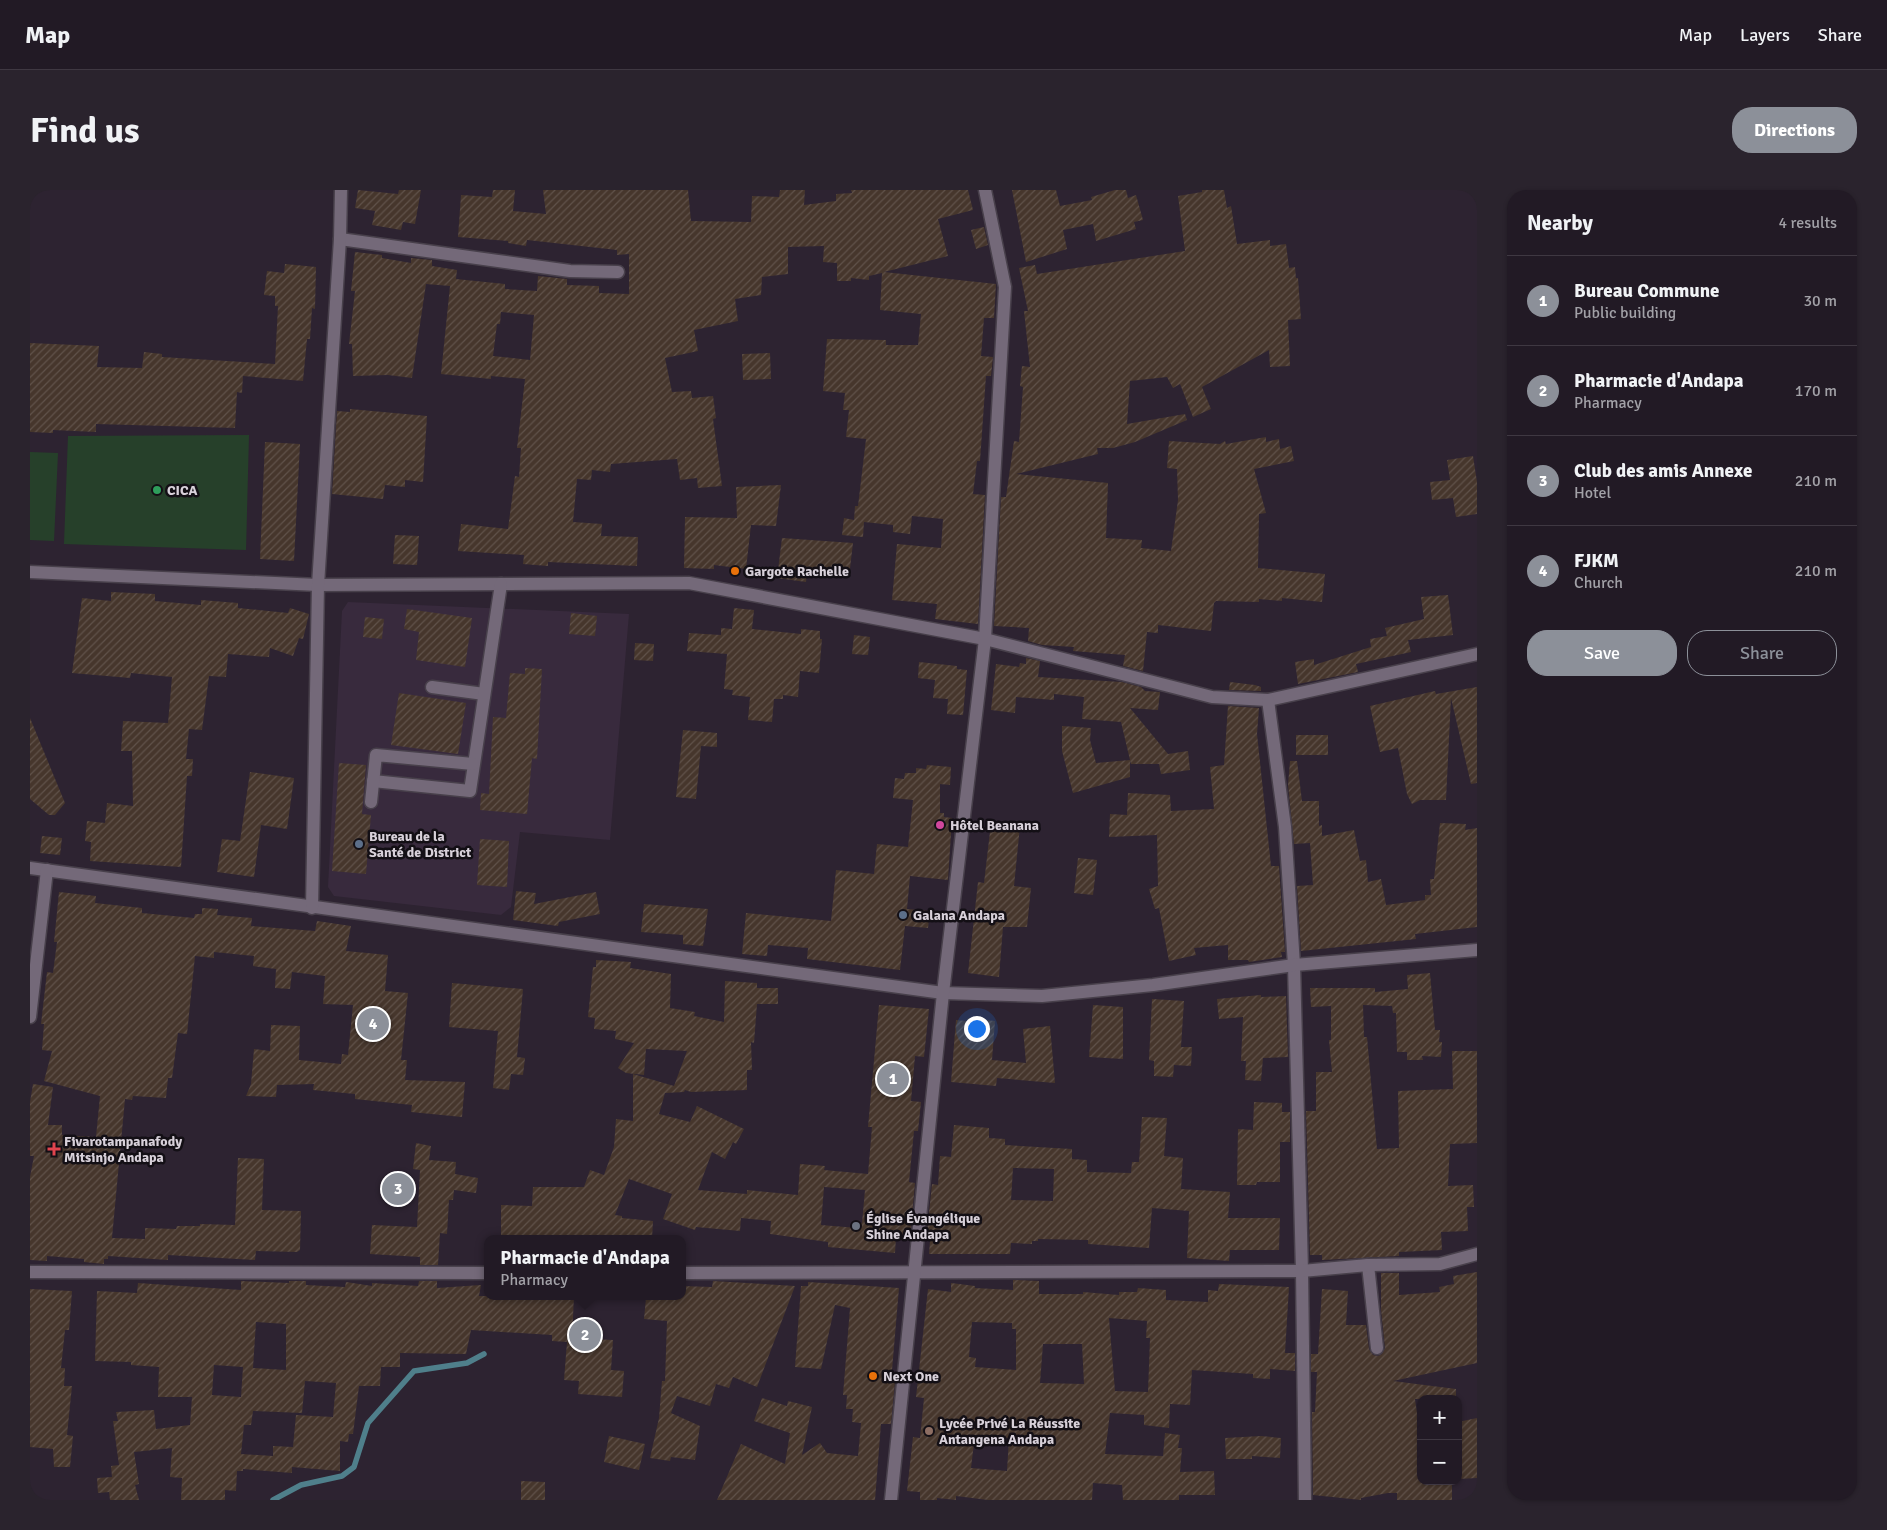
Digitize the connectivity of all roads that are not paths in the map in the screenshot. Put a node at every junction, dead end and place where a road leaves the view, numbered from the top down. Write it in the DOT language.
graph roads {
  1 [pos="341,190"];
  2 [pos="985,190"];
  3 [pos="340,239"];
  4 [pos="618,272"];
  5 [pos="30,572"];
  6 [pos="501,584"];
  7 [pos="318,585"];
  8 [pos="985,639"];
  9 [pos="1477,654"];
  10 [pos="432,687"];
  11 [pos="484,694"];
  12 [pos="1268,700"];
  13 [pos="473,764"];
  14 [pos="373,781"];
  15 [pos="371,802"];
  16 [pos="30,868"];
  17 [pos="47,870"];
  18 [pos="312,908"];
  19 [pos="1477,950"];
  20 [pos="1294,965"];
  21 [pos="943,993"];
  22 [pos="30,1017"];
  23 [pos="1477,1254"];
  24 [pos="1368,1265"];
  25 [pos="1302,1271"];
  26 [pos="30,1272"];
  27 [pos="484,1273"];
  28 [pos="686,1273"];
  29 [pos="912,1274"];
  30 [pos="1377,1348"];
  31 [pos="891,1500"];
  32 [pos="1305,1500"];
  1 -- 3 [label="street"];
  2 -- 8 [label="street"];
  3 -- 4 [label="street"];
  3 -- 7 [label="street"];
  5 -- 7 [label="street"];
  6 -- 7 [label="street"];
  6 -- 8 [label="street"];
  6 -- 11 [label="street"];
  7 -- 18 [label="street"];
  8 -- 12 [label="street"];
  8 -- 21 [label="street"];
  9 -- 12 [label="street"];
  10 -- 11 [label="street"];
  11 -- 13 [label="street"];
  12 -- 20 [label="street"];
  13 -- 14 [label="street"];
  13 -- 14 [label="street"];
  14 -- 15 [label="street"];
  16 -- 17 [label="street"];
  17 -- 18 [label="street"];
  17 -- 22 [label="street"];
  18 -- 21 [label="street"];
  19 -- 20 [label="street"];
  20 -- 21 [label="street"];
  20 -- 25 [label="street"];
  21 -- 29 [label="street"];
  23 -- 24 [label="street"];
  24 -- 25 [label="street"];
  24 -- 30 [label="street"];
  25 -- 29 [label="street"];
  25 -- 32 [label="street"];
  26 -- 27 [label="street"];
  28 -- 29 [label="street"];
  29 -- 31 [label="street"];
}
